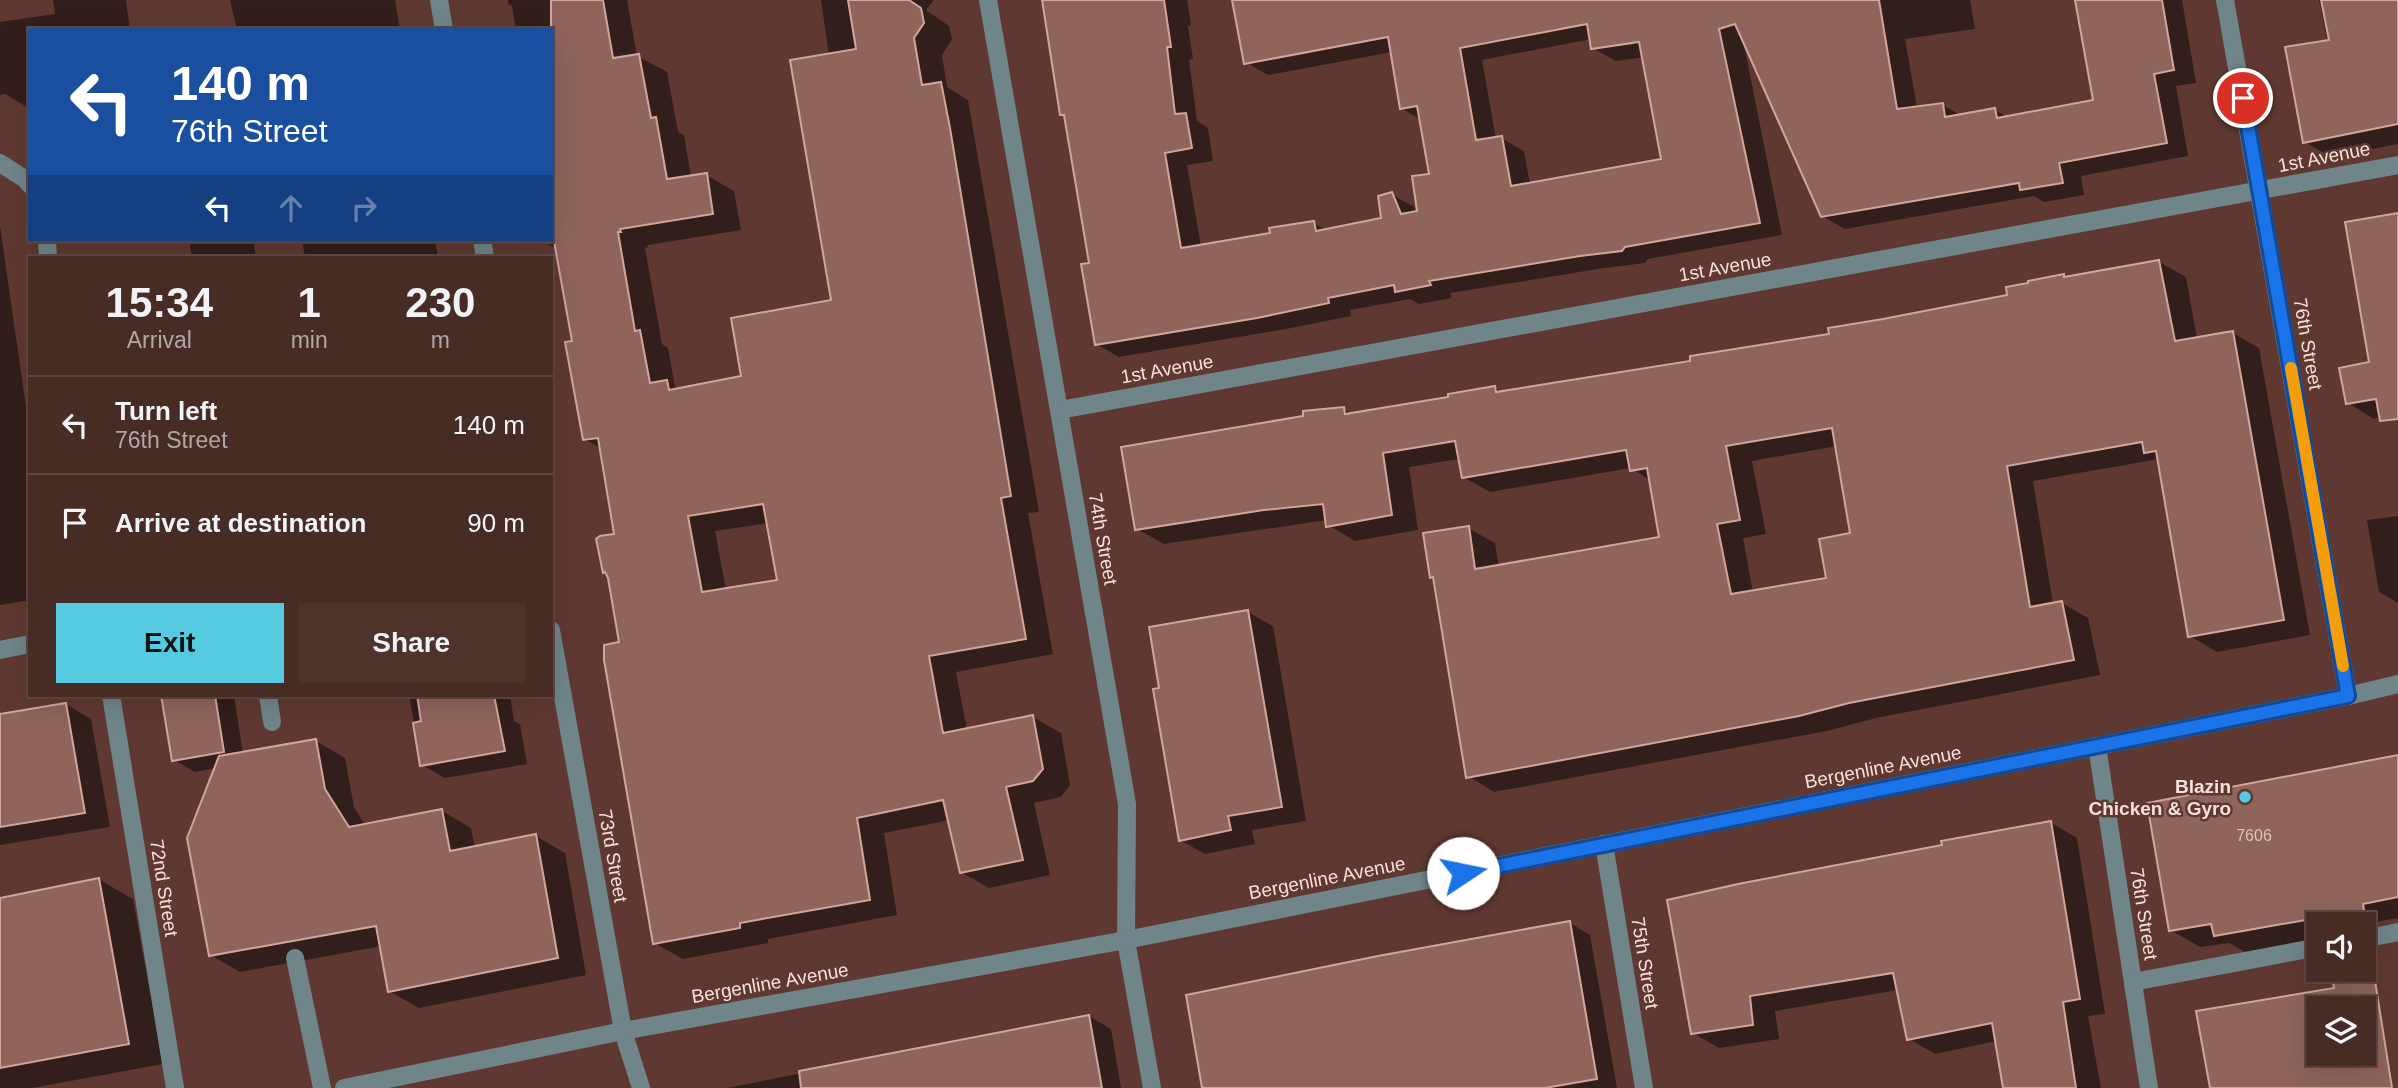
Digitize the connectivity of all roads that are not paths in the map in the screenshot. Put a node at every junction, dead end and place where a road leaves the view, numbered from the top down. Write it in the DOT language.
graph roads {
  1 [pos="439,0"];
  2 [pos="988,0"];
  3 [pos="2225,0"];
  4 [pos="444,28"];
  5 [pos="0,163"];
  6 [pos="2398,165"];
  7 [pos="28,183"];
  8 [pos="2260,191"];
  9 [pos="1060,410"];
  10 [pos="553,641"];
  11 [pos="28,645"];
  12 [pos="0,650"];
  13 [pos="2398,684"];
  14 [pos="2348,696"];
  15 [pos="111,697"];
  16 [pos="268,697"];
  17 [pos="272,722"];
  18 [pos="2096,746"];
  19 [pos="1604,844"];
  20 [pos="2398,932"];
  21 [pos="2376,937"];
  22 [pos="1126,940"];
  23 [pos="2306,949"];
  24 [pos="295,958"];
  25 [pos="2133,982"];
  26 [pos="623,1031"];
  27 [pos="175,1088"];
  28 [pos="322,1088"];
  29 [pos="344,1088"];
  30 [pos="642,1088"];
  31 [pos="1152,1088"];
  32 [pos="1644,1088"];
  33 [pos="2149,1088"];
  1 -- 4 [label="street"];
  2 -- 9 [label="street, 74th Street"];
  3 -- 8 [label="street, 76th Street"];
  5 -- 7 [label="street"];
  6 -- 8 [label="street, 1st Avenue"];
  8 -- 9 [label="street, 1st Avenue"];
  8 -- 14 [label="street, 76th Street"];
  9 -- 22 [label="street, 74th Street"];
  10 -- 26 [label="street, 73rd Street"];
  11 -- 12 [label="street"];
  13 -- 14 [label="street, Bergenline Avenue"];
  14 -- 18 [label="street, Bergenline Avenue"];
  15 -- 27 [label="street, 72nd Street"];
  16 -- 17 [label="street"];
  18 -- 19 [label="street, Bergenline Avenue"];
  18 -- 25 [label="street, 76th Street"];
  19 -- 22 [label="street, Bergenline Avenue"];
  19 -- 32 [label="street, 75th Street"];
  20 -- 21 [label="street"];
  22 -- 26 [label="street, Bergenline Avenue"];
  22 -- 31 [label="street, 74th Street"];
  23 -- 25 [label="street"];
  24 -- 28 [label="street"];
  25 -- 33 [label="street, 76th Street"];
  26 -- 29 [label="street, Bergenline Avenue"];
  26 -- 30 [label="street, 73rd Street"];
}
